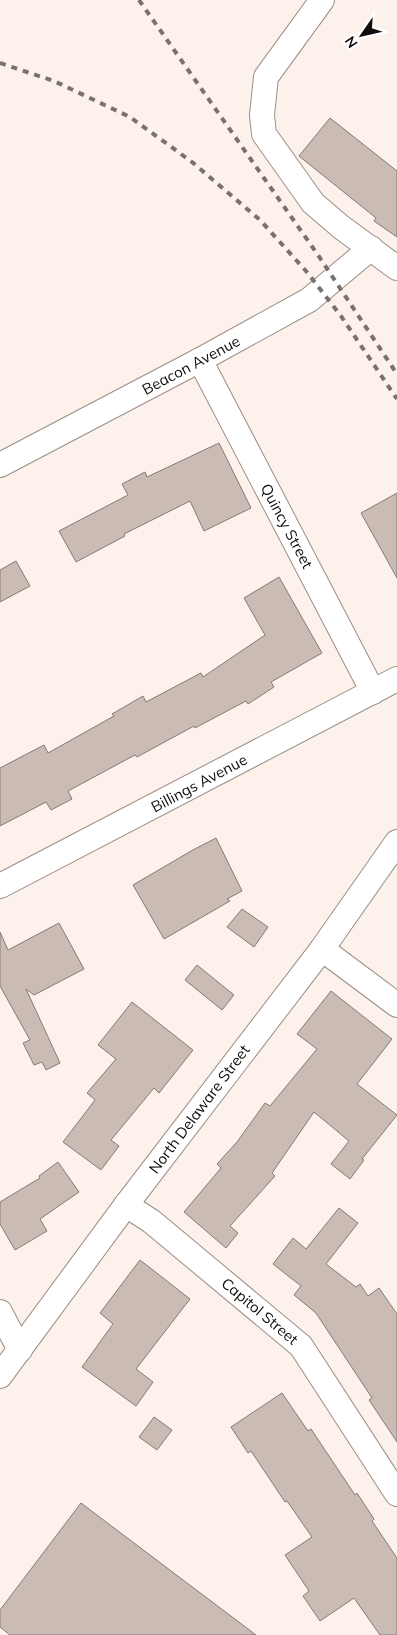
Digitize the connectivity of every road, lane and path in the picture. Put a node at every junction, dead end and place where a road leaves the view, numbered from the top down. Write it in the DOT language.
graph roads {
  1 [pos="322,0"];
  2 [pos="371,248"];
  3 [pos="397,268"];
  4 [pos="200,360"];
  5 [pos="0,466"];
  6 [pos="397,679"];
  7 [pos="373,692"];
  8 [pos="397,842"];
  9 [pos="0,886"];
  10 [pos="322,949"];
  11 [pos="397,1004"];
  12 [pos="126,1205"];
  13 [pos="0,1312"];
  14 [pos="20,1350"];
  15 [pos="0,1376"];
  16 [pos="397,1494"];
  1 -- 2 [label="street"];
  2 -- 3 [label="street"];
  2 -- 4 [label="street, Beacon Avenue"];
  4 -- 5 [label="street, Beacon Avenue"];
  4 -- 7 [label="street, Quincy Street"];
  6 -- 7 [label="street, Billings Avenue"];
  7 -- 9 [label="street, Billings Avenue"];
  8 -- 10 [label="street, North Delaware Street"];
  10 -- 11 [label="street"];
  10 -- 12 [label="street, North Delaware Street"];
  12 -- 14 [label="street, North Delaware Street"];
  12 -- 16 [label="street, Capitol Street"];
  13 -- 14 [label="street"];
  14 -- 15 [label="street, North Delaware Street"];
}
